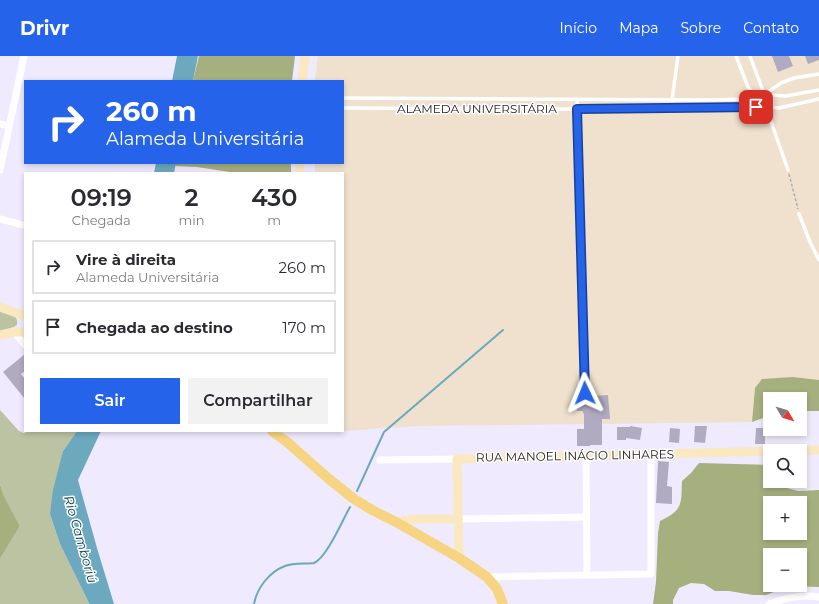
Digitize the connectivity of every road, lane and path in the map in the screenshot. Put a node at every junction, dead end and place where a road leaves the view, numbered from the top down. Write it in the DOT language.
graph roads {
  1 [pos="24,56"];
  2 [pos="305,56"];
  3 [pos="678,56"];
  4 [pos="736,56"];
  5 [pos="750,56"];
  6 [pos="819,74"];
  7 [pos="302,80"];
  8 [pos="819,90"];
  9 [pos="767,93"];
  10 [pos="755,97"];
  11 [pos="344,98"];
  12 [pos="576,99"];
  13 [pos="819,99"];
  14 [pos="672,100"];
  15 [pos="756,107"];
  16 [pos="344,108"];
  17 [pos="769,108"];
  18 [pos="577,109"];
  19 [pos="0,124"];
  20 [pos="9,126"];
  21 [pos="0,170"];
  22 [pos="788,170"];
  23 [pos="799,214"];
  24 [pos="0,219"];
  25 [pos="23,225"];
  26 [pos="819,260"];
  27 [pos="0,307"];
  28 [pos="24,316"];
  29 [pos="20,332"];
  30 [pos="0,335"];
  31 [pos="24,342"];
  32 [pos="585,393"];
  33 [pos="273,432"];
  34 [pos="282,432"];
  35 [pos="287,442"];
  36 [pos="807,450"];
  37 [pos="819,450"];
  38 [pos="763,451"];
  39 [pos="651,454"];
  40 [pos="586,456"];
  41 [pos="457,458"];
  42 [pos="380,460"];
  43 [pos="587,517"];
  44 [pos="458,519"];
  45 [pos="396,522"];
  46 [pos="459,558"];
  47 [pos="587,575"];
  48 [pos="487,577"];
  49 [pos="800,596"];
  50 [pos="819,597"];
  51 [pos="503,604"];
  52 [pos="769,604"];
  53 [pos="800,604"];
  1 -- 20 [label="street"];
  2 -- 7 [label="main road"];
  3 -- 14 [label="lane"];
  4 -- 10 [label="lane"];
  5 -- 9 [label="lane"];
  6 -- 9 [label="lane"];
  8 -- 9 [label="lane"];
  9 -- 10 [label="lane"];
  9 -- 17 [label="lane"];
  10 -- 14 [label="lane, ALAMEDA UNIVERSITÁRIA"];
  10 -- 15 [label="lane"];
  11 -- 12 [label="lane, ALAMEDA UNIVERSITÁRIA"];
  12 -- 14 [label="lane, ALAMEDA UNIVERSITÁRIA"];
  12 -- 18 [label="lane"];
  13 -- 17 [label="lane"];
  15 -- 17 [label="lane"];
  15 -- 18 [label="lane, ALAMEDA UNIVERSITÁRIA"];
  16 -- 18 [label="lane, ALAMEDA UNIVERSITÁRIA"];
  17 -- 22 [label="lane"];
  18 -- 32 [label="lane"];
  19 -- 20 [label="street"];
  20 -- 21 [label="street"];
  22 -- 23 [label="path"];
  23 -- 26 [label="lane"];
  24 -- 25 [label="street"];
  27 -- 28 [label="main road"];
  29 -- 30 [label="main road"];
  29 -- 31 [label="street"];
  33 -- 35 [label="main road"];
  34 -- 35 [label="main road"];
  35 -- 45 [label="main road"];
  36 -- 37 [label="main road"];
  38 -- 39 [label="main road, RUA MANOEL INÁCIO LINHARES"];
  39 -- 40 [label="main road, RUA MANOEL INÁCIO LINHARES"];
  39 -- 47 [label="street"];
  40 -- 41 [label="main road, RUA MANOEL INÁCIO LINHARES"];
  40 -- 43 [label="street"];
  41 -- 42 [label="street, RUA MANOEL INÁCIO LINHARES"];
  41 -- 44 [label="main road"];
  43 -- 44 [label="street"];
  43 -- 47 [label="street"];
  44 -- 45 [label="main road"];
  44 -- 46 [label="main road"];
  45 -- 46 [label="main road"];
  46 -- 48 [label="main road"];
  47 -- 48 [label="street"];
  48 -- 51 [label="main road"];
  49 -- 50 [label="street"];
  49 -- 52 [label="street"];
  49 -- 53 [label="street"];
}
